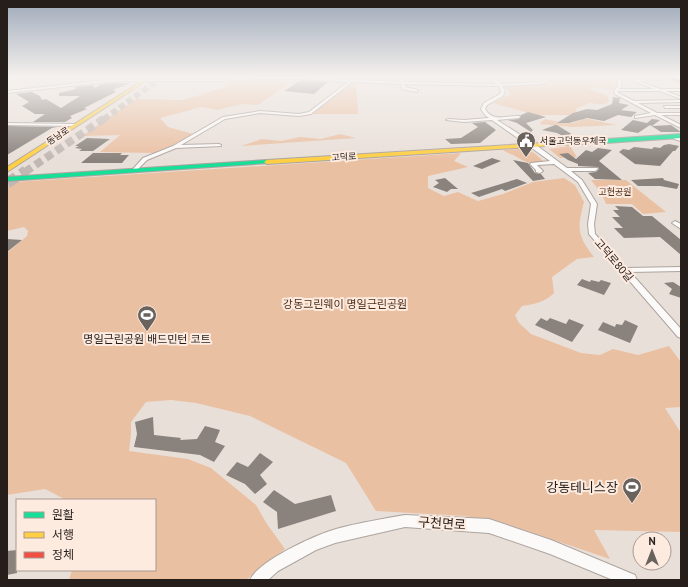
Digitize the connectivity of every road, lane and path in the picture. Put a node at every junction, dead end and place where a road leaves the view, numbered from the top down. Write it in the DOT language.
graph roads {
  1 [pos="108,104"];
  2 [pos="321,104"];
  3 [pos="485,104"];
  4 [pos="637,104"];
  5 [pos="658,104"];
  6 [pos="681,107"];
  7 [pos="665,108"];
  8 [pos="656,114"];
  9 [pos="680,114"];
  10 [pos="519,117"];
  11 [pos="636,117"];
  12 [pos="492,119"];
  13 [pos="448,120"];
  14 [pos="464,120"];
  15 [pos="7,124"];
  16 [pos="76,125"];
  17 [pos="471,127"];
  18 [pos="681,127"];
  19 [pos="679,138"];
  20 [pos="219,145"];
  21 [pos="175,146"];
  22 [pos="534,146"];
  23 [pos="554,162"];
  24 [pos="595,169"];
  25 [pos="7,170"];
  26 [pos="135,170"];
  27 [pos="565,170"];
  28 [pos="538,171"];
  29 [pos="7,179"];
  30 [pos="675,223"];
  31 [pos="681,227"];
  32 [pos="681,269"];
  33 [pos="623,270"];
  34 [pos="681,335"];
  35 [pos="257,580"];
  36 [pos="630,580"];
  1 -- 16 [label="main road, 동남로"];
  2 -- 21 [label="street"];
  3 -- 12 [label="street"];
  4 -- 8 [label="street"];
  5 -- 7 [label="street"];
  6 -- 7 [label="street"];
  7 -- 9 [label="street"];
  8 -- 9 [label="street"];
  8 -- 11 [label="street"];
  8 -- 18 [label="street"];
  10 -- 12 [label="street"];
  12 -- 14 [label="street"];
  12 -- 22 [label="street, 고덕로80길"];
  13 -- 14 [label="street"];
  14 -- 17 [label="street"];
  15 -- 16 [label="street"];
  16 -- 25 [label="main road, 동남로"];
  19 -- 22 [label="main road, 고덕로"];
  20 -- 21 [label="street"];
  21 -- 26 [label="street"];
  22 -- 23 [label="street, 고덕로80길"];
  22 -- 26 [label="main road, 고덕로"];
  23 -- 27 [label="street, 고덕로80길"];
  23 -- 28 [label="street"];
  24 -- 27 [label="street"];
  26 -- 29 [label="main road, 고덕로"];
  27 -- 33 [label="street, 고덕로80길"];
  30 -- 31 [label="street"];
  32 -- 33 [label="street"];
  33 -- 34 [label="street, 고덕로80길"];
  35 -- 36 [label="street, 구천면로"];
}
